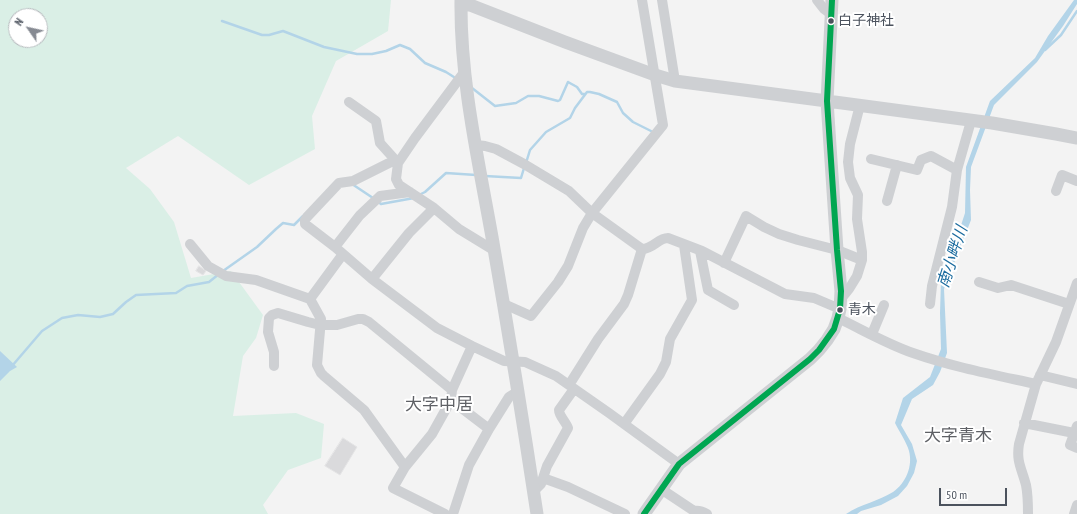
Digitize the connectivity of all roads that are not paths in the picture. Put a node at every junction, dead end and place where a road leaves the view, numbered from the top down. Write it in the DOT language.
graph roads {
  1 [pos="642,0"];
  2 [pos="662,0"];
  3 [pos="817,0"];
  4 [pos="832,0"];
  5 [pos="467,2"];
  6 [pos="831,14"];
  7 [pos="465,71"];
  8 [pos="655,75"];
  9 [pos="675,81"];
  10 [pos="827,100"];
  11 [pos="349,102"];
  12 [pos="860,105"];
  13 [pos="973,121"];
  14 [pos="1077,138"];
  15 [pos="476,145"];
  16 [pos="871,159"];
  17 [pos="397,161"];
  18 [pos="897,165"];
  19 [pos="957,170"];
  20 [pos="1077,181"];
  21 [pos="1056,191"];
  22 [pos="410,192"];
  23 [pos="887,201"];
  24 [pos="434,208"];
  25 [pos="592,213"];
  26 [pos="190,244"];
  27 [pos="684,245"];
  28 [pos="642,249"];
  29 [pos="339,250"];
  30 [pos="837,250"];
  31 [pos="700,251"];
  32 [pos="494,252"];
  33 [pos="862,260"];
  34 [pos="724,263"];
  35 [pos="372,279"];
  36 [pos="979,282"];
  37 [pos="1077,283"];
  38 [pos="310,299"];
  39 [pos="504,304"];
  40 [pos="930,304"];
  41 [pos="1069,304"];
  42 [pos="734,305"];
  43 [pos="884,305"];
  44 [pos="840,309"];
  45 [pos="320,325"];
  46 [pos="872,334"];
  47 [pos="472,346"];
  48 [pos="513,362"];
  49 [pos="274,366"];
  50 [pos="1038,380"];
  51 [pos="1077,384"];
  52 [pos="572,387"];
  53 [pos="517,392"];
  54 [pos="452,395"];
  55 [pos="1024,423"];
  56 [pos="624,424"];
  57 [pos="489,429"];
  58 [pos="1075,430"];
  59 [pos="1077,448"];
  60 [pos="679,464"];
  61 [pos="405,467"];
  62 [pos="543,478"];
  63 [pos="661,489"];
  64 [pos="534,491"];
  65 [pos="1077,505"];
  66 [pos="693,513"];
  67 [pos="445,514"];
  68 [pos="453,514"];
  69 [pos="537,514"];
  70 [pos="625,514"];
  71 [pos="644,514"];
  72 [pos="707,514"];
  73 [pos="1028,514"];
  74 [pos="1074,514"];
  1 -- 8 [label="street"];
  2 -- 9 [label="street"];
  3 -- 6 [label="street"];
  4 -- 6 [label="street"];
  5 -- 7 [label="street"];
  5 -- 8 [label="street"];
  6 -- 10 [label="street"];
  7 -- 15 [label="street"];
  7 -- 17 [label="street"];
  8 -- 9 [label="street"];
  8 -- 25 [label="street"];
  9 -- 10 [label="street"];
  10 -- 12 [label="street"];
  10 -- 30 [label="street"];
  11 -- 17 [label="street"];
  12 -- 13 [label="street"];
  12 -- 33 [label="street"];
  13 -- 14 [label="street"];
  13 -- 19 [label="street"];
  15 -- 25 [label="street"];
  15 -- 32 [label="street"];
  16 -- 18 [label="street"];
  17 -- 22 [label="street"];
  17 -- 29 [label="street"];
  18 -- 19 [label="street"];
  18 -- 23 [label="street"];
  19 -- 40 [label="street"];
  20 -- 21 [label="street"];
  22 -- 24 [label="street"];
  22 -- 29 [label="street"];
  24 -- 32 [label="street"];
  24 -- 35 [label="street"];
  25 -- 28 [label="street"];
  25 -- 39 [label="street"];
  26 -- 38 [label="street"];
  27 -- 28 [label="street"];
  27 -- 31 [label="street"];
  27 -- 56 [label="street"];
  28 -- 52 [label="street"];
  29 -- 35 [label="street"];
  29 -- 38 [label="street"];
  30 -- 33 [label="street"];
  30 -- 34 [label="street"];
  30 -- 44 [label="street"];
  31 -- 34 [label="street"];
  31 -- 42 [label="street"];
  32 -- 39 [label="street"];
  33 -- 44 [label="street"];
  34 -- 44 [label="street"];
  35 -- 47 [label="street"];
  36 -- 41 [label="street"];
  37 -- 41 [label="street"];
  38 -- 45 [label="street"];
  39 -- 48 [label="street"];
  41 -- 50 [label="street"];
  43 -- 46 [label="street"];
  44 -- 46 [label="street"];
  44 -- 60 [label="street"];
  45 -- 49 [label="street"];
  45 -- 54 [label="street"];
  45 -- 61 [label="street"];
  46 -- 50 [label="street"];
  47 -- 48 [label="street"];
  47 -- 54 [label="street"];
  48 -- 52 [label="street"];
  48 -- 53 [label="street"];
  50 -- 51 [label="street"];
  50 -- 55 [label="street"];
  52 -- 56 [label="street"];
  52 -- 62 [label="street"];
  53 -- 57 [label="street"];
  53 -- 64 [label="street"];
  54 -- 57 [label="street"];
  54 -- 61 [label="street"];
  55 -- 58 [label="street"];
  55 -- 73 [label="street"];
  56 -- 60 [label="street"];
  57 -- 68 [label="street"];
  58 -- 59 [label="street"];
  60 -- 63 [label="street"];
  61 -- 67 [label="street"];
  62 -- 64 [label="street"];
  62 -- 70 [label="street"];
  63 -- 66 [label="street"];
  63 -- 71 [label="street"];
  64 -- 69 [label="street"];
  65 -- 74 [label="street"];
  66 -- 72 [label="street"];
}
